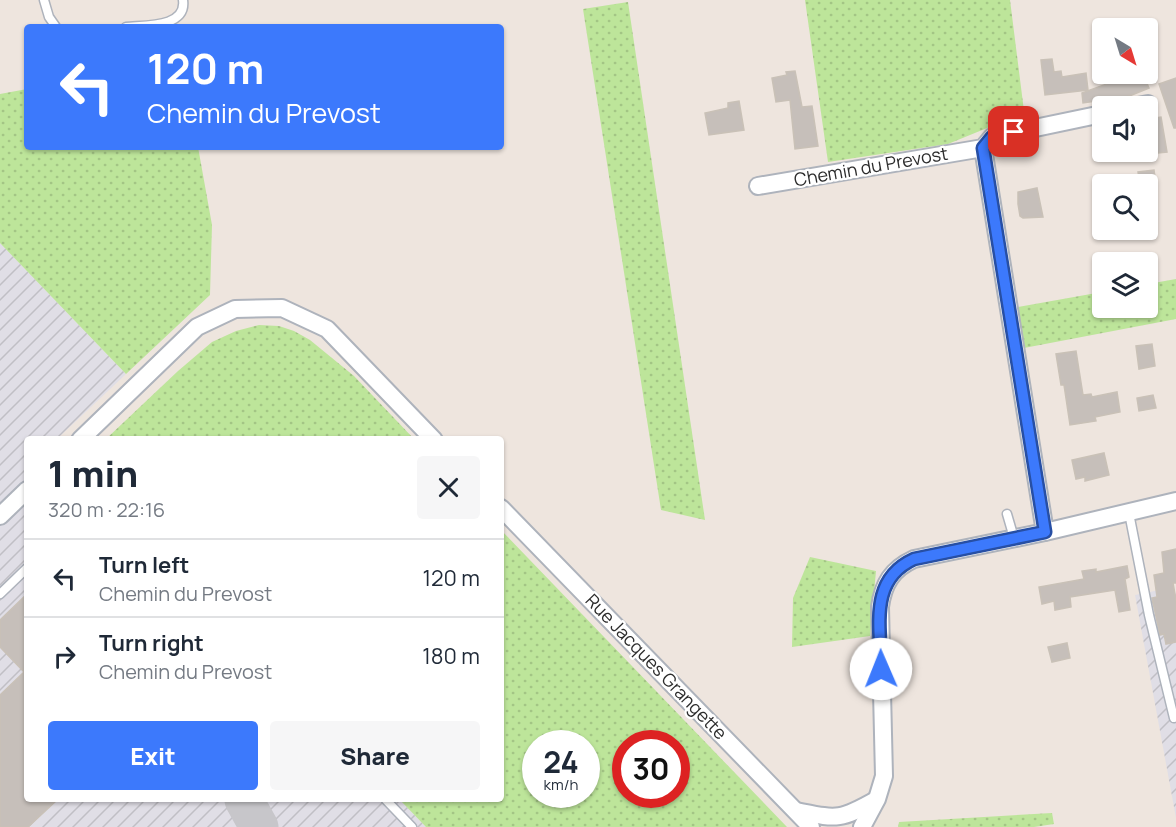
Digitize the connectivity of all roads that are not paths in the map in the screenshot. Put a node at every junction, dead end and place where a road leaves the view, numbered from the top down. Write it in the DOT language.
graph roads {
  1 [pos="44,0"];
  2 [pos="183,0"];
  3 [pos="54,24"];
  4 [pos="153,24"];
  5 [pos="1092,116"];
  6 [pos="983,148"];
  7 [pos="758,186"];
  8 [pos="84,436"];
  9 [pos="430,436"];
  10 [pos="24,493"];
  11 [pos="1176,501"];
  12 [pos="504,511"];
  13 [pos="1129,513"];
  14 [pos="1007,514"];
  15 [pos="0,516"];
  16 [pos="1045,532"];
  17 [pos="1014,538"];
  18 [pos="24,571"];
  19 [pos="0,594"];
  20 [pos="1174,718"];
  21 [pos="877,799"];
  22 [pos="388,802"];
  23 [pos="796,811"];
  24 [pos="412,827"];
  25 [pos="811,827"];
  26 [pos="862,827"];
  1 -- 3 [label="lane"];
  2 -- 4 [label="lane"];
  5 -- 6 [label="street, Chemin du Prevost"];
  6 -- 7 [label="street, Chemin du Prevost"];
  6 -- 16 [label="street"];
  8 -- 9 [label="street"];
  10 -- 15 [label="street"];
  11 -- 13 [label="street"];
  12 -- 23 [label="street, Rue Jacques Grangette"];
  13 -- 16 [label="street"];
  13 -- 20 [label="lane"];
  14 -- 17 [label="lane"];
  16 -- 17 [label="street"];
  17 -- 21 [label="street"];
  18 -- 19 [label="lane"];
  21 -- 23 [label="street"];
  21 -- 26 [label="street"];
  22 -- 24 [label="lane"];
  23 -- 25 [label="street, Rue Jacques Grangette"];
}
